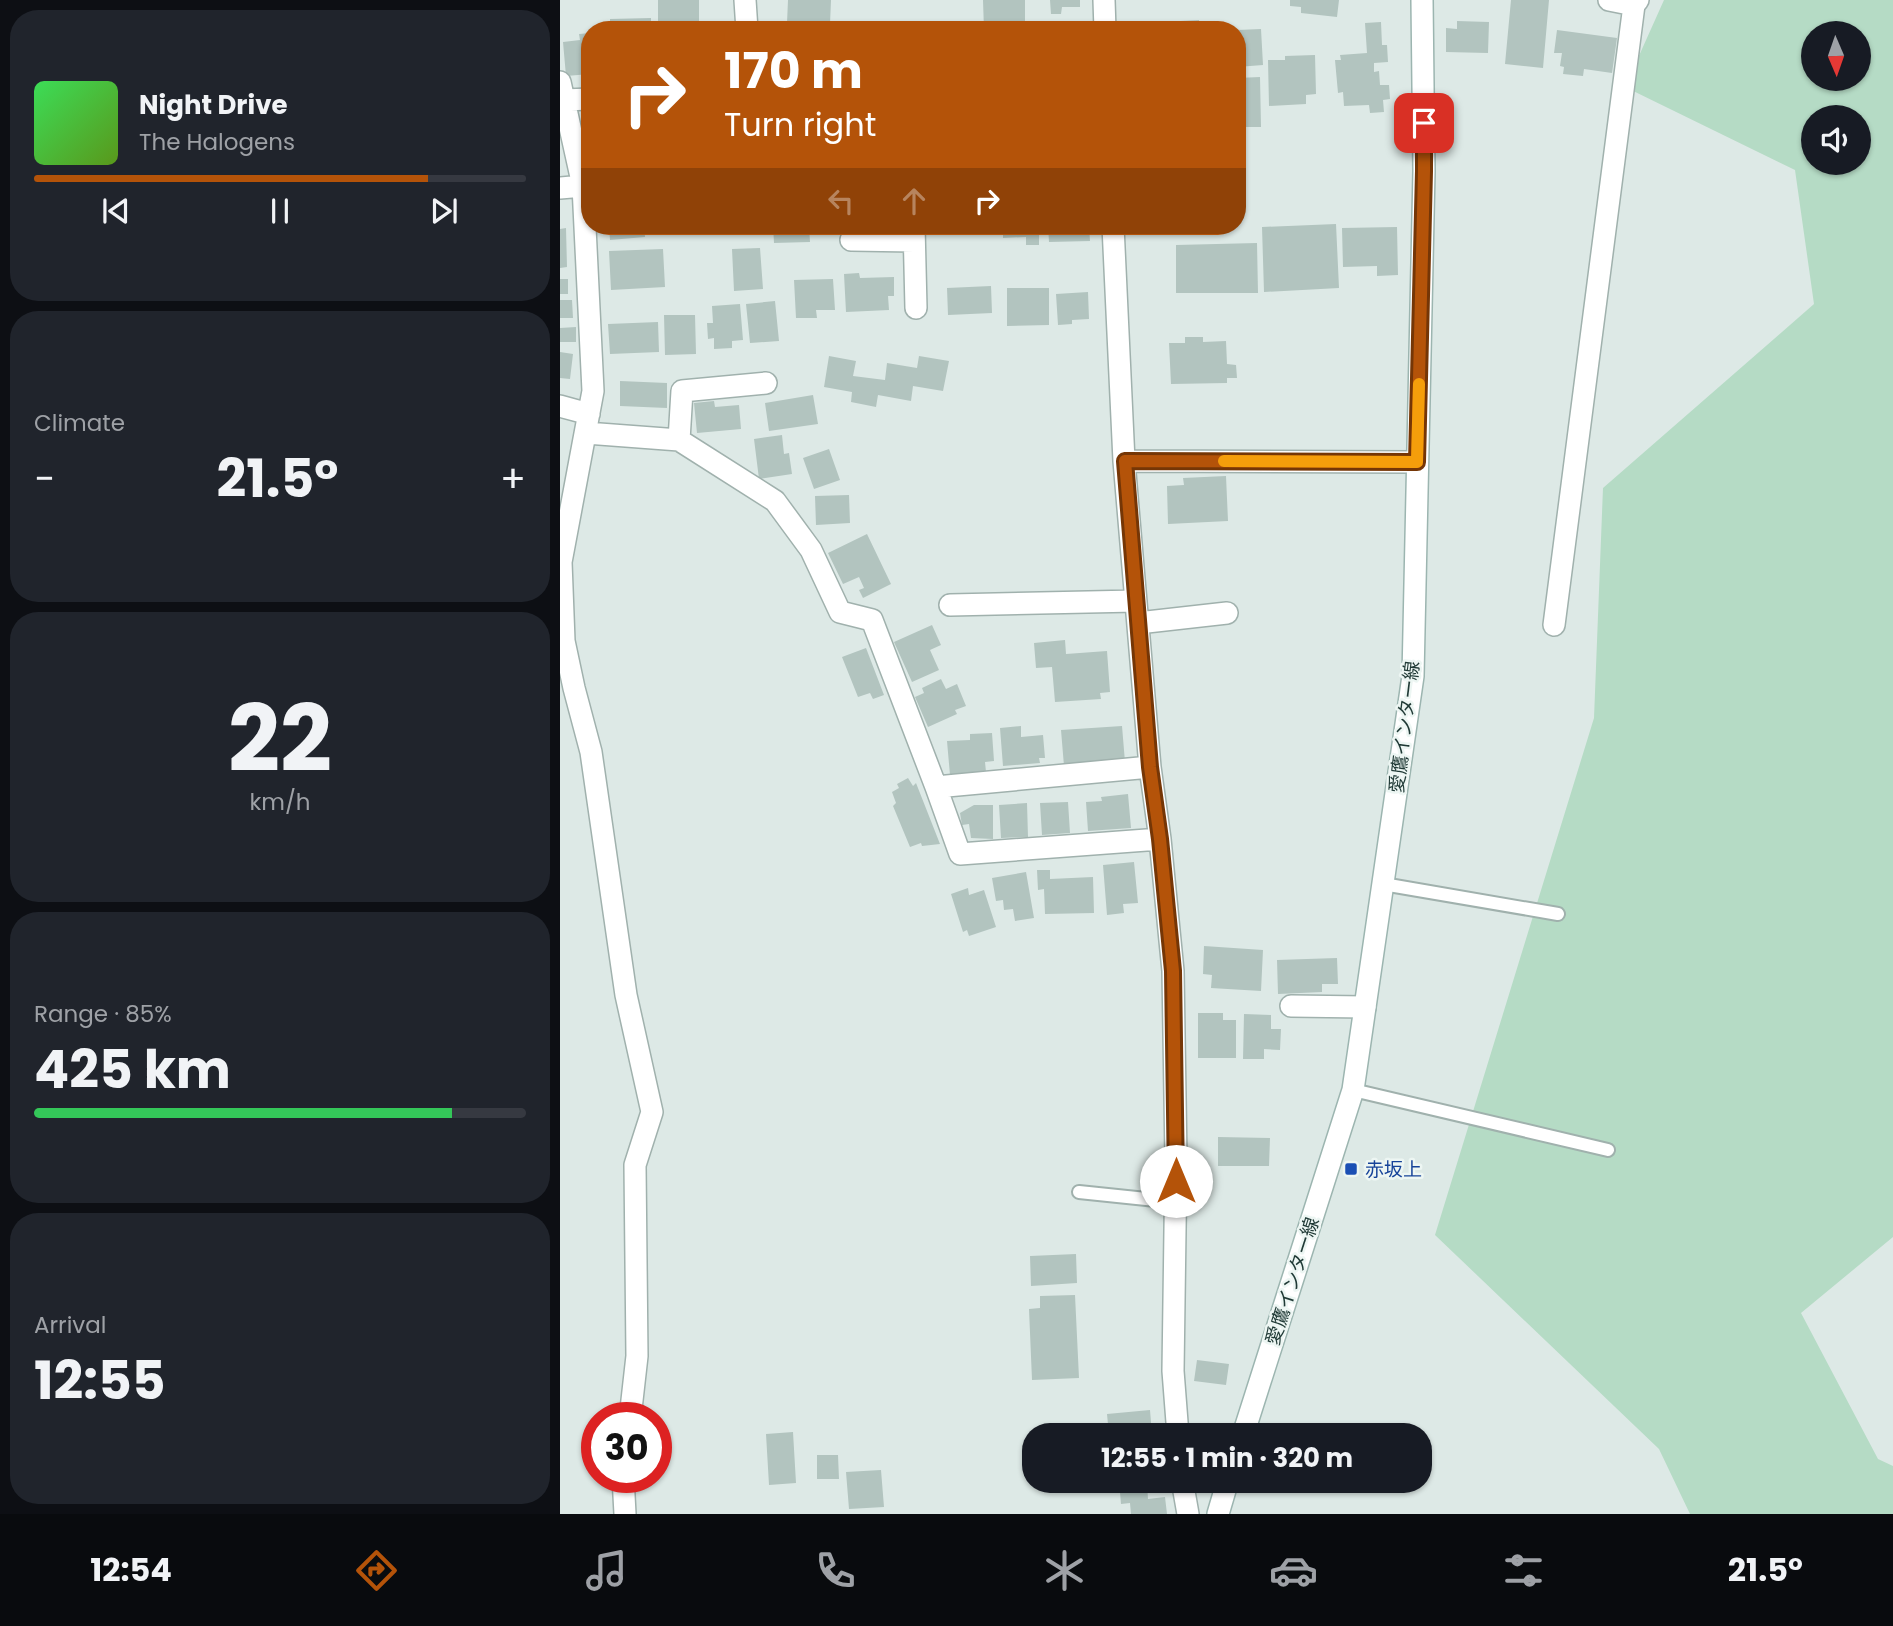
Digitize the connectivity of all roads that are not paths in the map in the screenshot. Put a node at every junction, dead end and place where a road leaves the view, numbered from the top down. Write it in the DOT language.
graph roads {
  1 [pos="744,0"];
  2 [pos="1104,0"];
  3 [pos="1422,0"];
  4 [pos="1609,0"];
  5 [pos="1636,2"];
  6 [pos="746,21"];
  7 [pos="1105,21"];
  8 [pos="562,91"];
  9 [pos="581,96"];
  10 [pos="581,177"];
  11 [pos="581,186"];
  12 [pos="560,188"];
  13 [pos="585,235"];
  14 [pos="904,235"];
  15 [pos="914,235"];
  16 [pos="1113,235"];
  17 [pos="851,240"];
  18 [pos="916,308"];
  19 [pos="766,383"];
  20 [pos="560,406"];
  21 [pos="587,423"];
  22 [pos="679,440"];
  23 [pos="1125,461"];
  24 [pos="1417,462"];
  25 [pos="950,605"];
  26 [pos="1137,612"];
  27 [pos="1227,613"];
  28 [pos="1554,625"];
  29 [pos="1150,767"];
  30 [pos="936,787"];
  31 [pos="1160,839"];
  32 [pos="1383,884"];
  33 [pos="1558,914"];
  34 [pos="1291,1006"];
  35 [pos="1365,1007"];
  36 [pos="1353,1090"];
  37 [pos="1608,1150"];
  38 [pos="1079,1192"];
  39 [pos="1175,1202"];
  40 [pos="632,1402"];
  41 [pos="1177,1423"];
  42 [pos="1247,1423"];
  43 [pos="624,1493"];
  44 [pos="1184,1493"];
  45 [pos="1224,1493"];
  46 [pos="625,1514"];
  47 [pos="1188,1514"];
  48 [pos="1218,1514"];
  1 -- 6 [label="street"];
  2 -- 7 [label="street"];
  3 -- 24 [label="street, 愛鷹インター線"];
  4 -- 5 [label="street"];
  5 -- 28 [label="street"];
  8 -- 9 [label="street"];
  8 -- 10 [label="street"];
  11 -- 12 [label="street"];
  13 -- 21 [label="street"];
  14 -- 17 [label="street"];
  15 -- 18 [label="street"];
  16 -- 23 [label="street"];
  19 -- 22 [label="street"];
  20 -- 21 [label="street"];
  21 -- 22 [label="street"];
  21 -- 40 [label="street"];
  22 -- 30 [label="street"];
  23 -- 24 [label="street"];
  23 -- 26 [label="street"];
  24 -- 32 [label="street, 愛鷹インター線"];
  25 -- 26 [label="street"];
  26 -- 27 [label="street"];
  26 -- 29 [label="street"];
  29 -- 30 [label="street"];
  29 -- 31 [label="street"];
  30 -- 31 [label="street"];
  31 -- 39 [label="street"];
  32 -- 33 [label="lane"];
  32 -- 35 [label="street, 愛鷹インター線"];
  34 -- 35 [label="street"];
  35 -- 36 [label="street, 愛鷹インター線"];
  36 -- 37 [label="lane"];
  36 -- 42 [label="street, 愛鷹インター線"];
  38 -- 39 [label="lane"];
  39 -- 41 [label="street"];
  43 -- 46 [label="street"];
  44 -- 47 [label="street"];
  45 -- 48 [label="street"];
}
